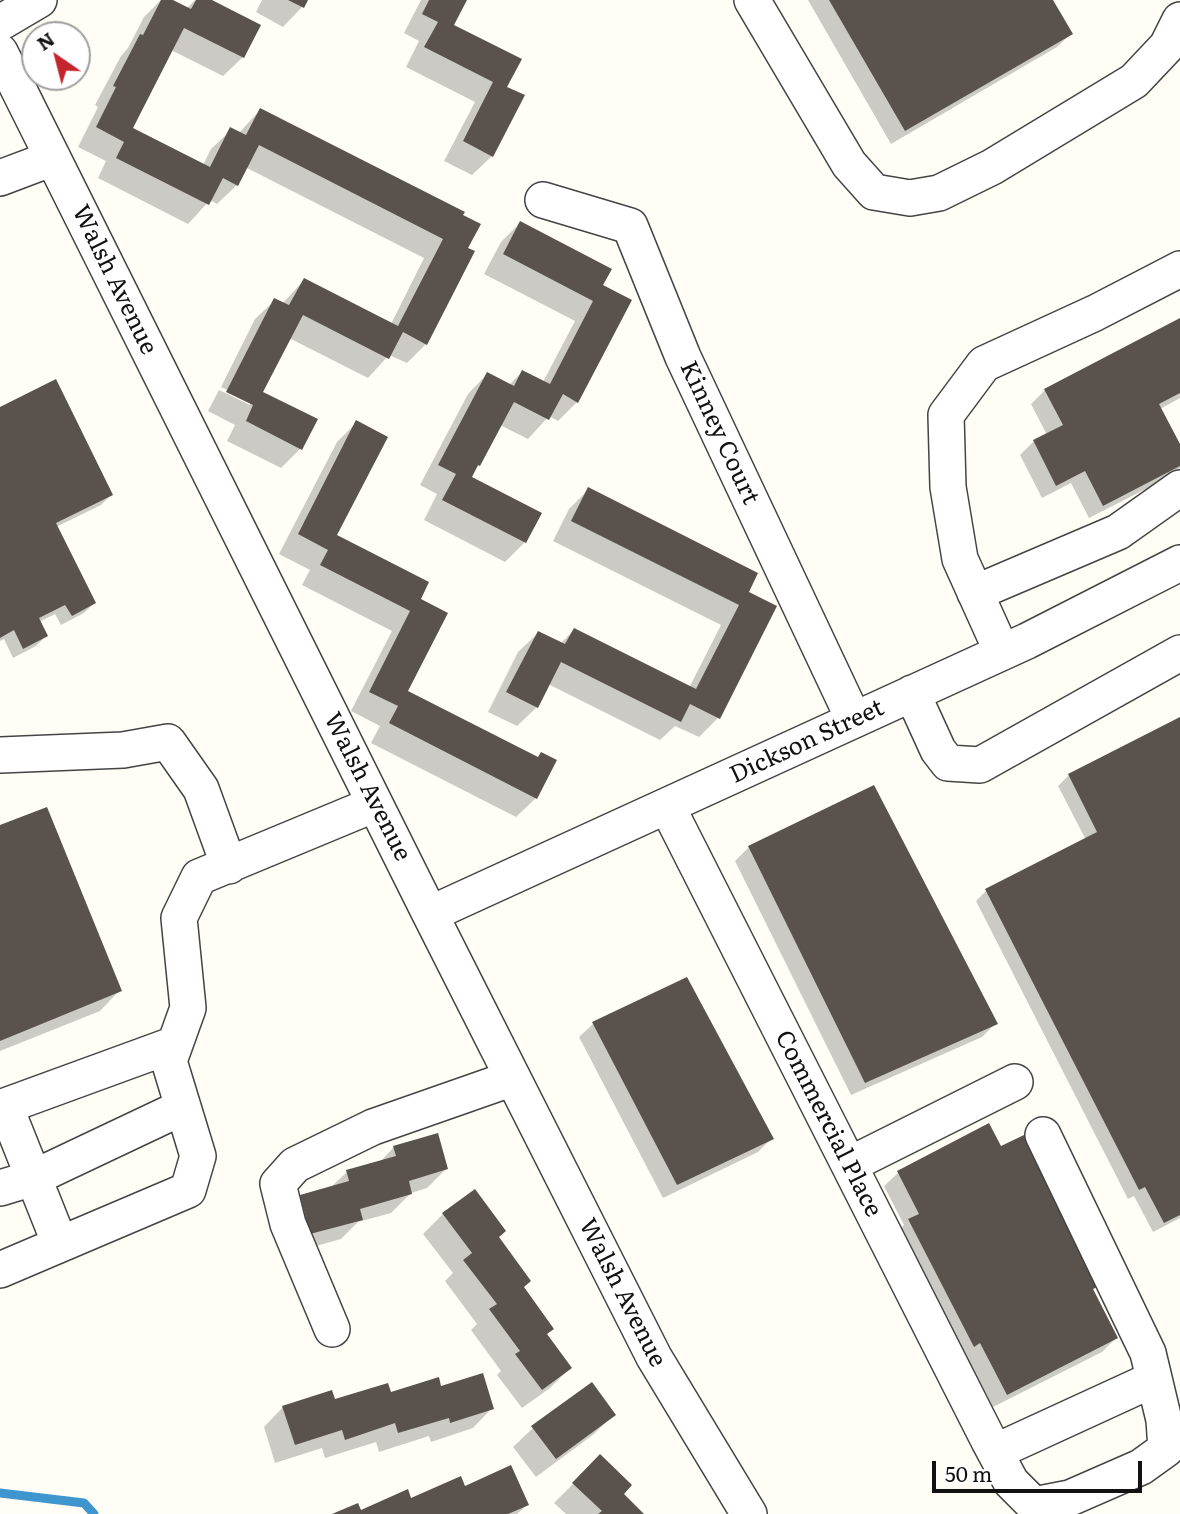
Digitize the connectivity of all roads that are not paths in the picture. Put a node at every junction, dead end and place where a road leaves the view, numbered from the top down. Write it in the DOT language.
graph roads {
  1 [pos="39,0"];
  2 [pos="752,0"];
  3 [pos="1180,20"];
  4 [pos="0,23"];
  5 [pos="0,52"];
  6 [pos="53,158"];
  7 [pos="0,178"];
  8 [pos="543,200"];
  9 [pos="1180,269"];
  10 [pos="1180,488"];
  11 [pos="1180,562"];
  12 [pos="975,593"];
  13 [pos="1002,652"];
  14 [pos="1180,653"];
  15 [pos="912,693"];
  16 [pos="854,720"];
  17 [pos="0,755"];
  18 [pos="375,804"];
  19 [pos="667,806"];
  20 [pos="229,866"];
  21 [pos="430,915"];
  22 [pos="175,1044"];
  23 [pos="513,1079"];
  24 [pos="1015,1082"];
  25 [pos="2,1107"];
  26 [pos="183,1107"];
  27 [pos="1043,1135"];
  28 [pos="849,1165"];
  29 [pos="33,1178"];
  30 [pos="0,1188"];
  31 [pos="60,1244"];
  32 [pos="0,1270"];
  33 [pos="332,1329"];
  34 [pos="1154,1379"];
  35 [pos="992,1447"];
  36 [pos="749,1514"];
  1 -- 4 [label="street"];
  2 -- 3 [label="street"];
  5 -- 6 [label="street, Walsh Avenue"];
  6 -- 7 [label="street"];
  6 -- 18 [label="street, Walsh Avenue"];
  8 -- 16 [label="street, Kinney Court"];
  9 -- 12 [label="street"];
  10 -- 12 [label="street"];
  11 -- 13 [label="street, Dickson Street"];
  12 -- 13 [label="street"];
  13 -- 15 [label="street, Dickson Street"];
  14 -- 15 [label="street"];
  15 -- 16 [label="street, Dickson Street"];
  16 -- 19 [label="street, Dickson Street"];
  17 -- 20 [label="street"];
  18 -- 20 [label="street"];
  18 -- 21 [label="street, Walsh Avenue"];
  19 -- 21 [label="street, Dickson Street"];
  19 -- 28 [label="street, Commercial Place"];
  20 -- 22 [label="street"];
  21 -- 23 [label="street, Walsh Avenue"];
  22 -- 25 [label="street"];
  22 -- 26 [label="street"];
  23 -- 33 [label="street"];
  23 -- 36 [label="street, Walsh Avenue"];
  24 -- 28 [label="street"];
  25 -- 29 [label="street"];
  26 -- 29 [label="street"];
  26 -- 31 [label="street"];
  27 -- 34 [label="street"];
  28 -- 35 [label="street, Commercial Place"];
  29 -- 30 [label="street"];
  29 -- 31 [label="street"];
  31 -- 32 [label="street"];
  34 -- 35 [label="street"];
  34 -- 35 [label="street, Commercial Place"];
}
